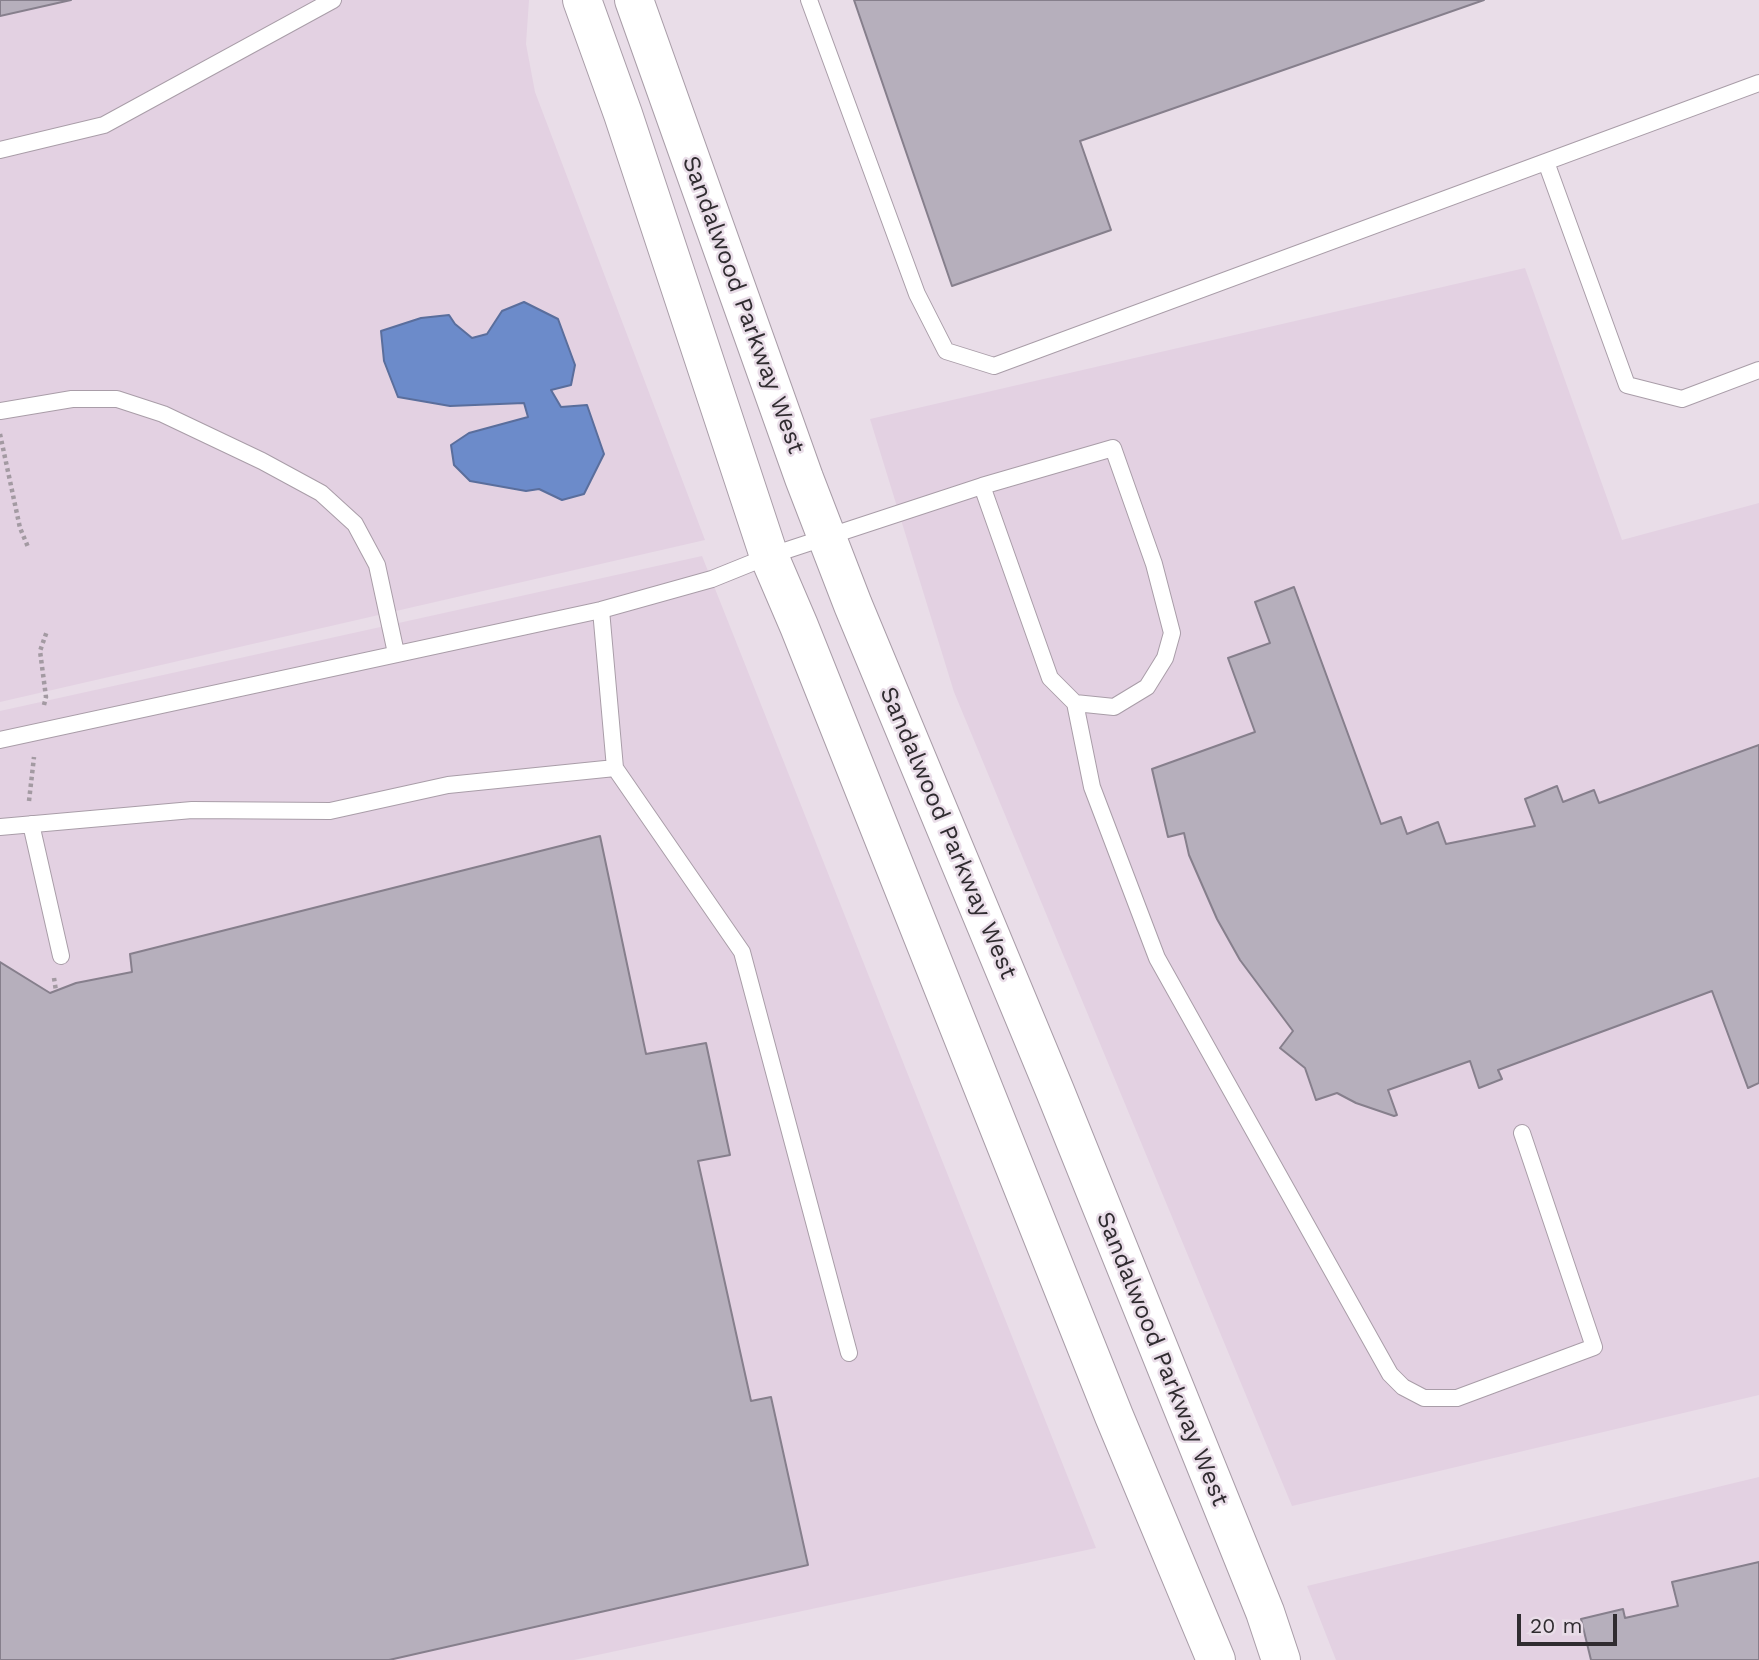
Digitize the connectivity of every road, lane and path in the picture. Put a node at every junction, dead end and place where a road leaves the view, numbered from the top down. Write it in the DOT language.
graph roads {
  1 [pos="333,0"];
  2 [pos="582,0"];
  3 [pos="634,0"];
  4 [pos="809,0"];
  5 [pos="1759,83"];
  6 [pos="0,150"];
  7 [pos="1546,162"];
  8 [pos="1759,370"];
  9 [pos="0,411"];
  10 [pos="0,434"];
  11 [pos="982,486"];
  12 [pos="828,539"];
  13 [pos="28,547"];
  14 [pos="769,556"];
  15 [pos="601,610"];
  16 [pos="396,653"];
  17 [pos="1075,703"];
  18 [pos="0,740"];
  19 [pos="615,768"];
  20 [pos="31,824"];
  21 [pos="0,827"];
  22 [pos="61,956"];
  23 [pos="1522,1133"];
  24 [pos="849,1353"];
  25 [pos="1216,1660"];
  26 [pos="1281,1660"];
  1 -- 6 [label="lane"];
  2 -- 14 [label="main road, Sandalwood Parkway West"];
  3 -- 12 [label="main road, Sandalwood Parkway West"];
  4 -- 7 [label="lane"];
  5 -- 7 [label="lane"];
  7 -- 8 [label="lane"];
  9 -- 16 [label="lane"];
  10 -- 13 [label="path"];
  11 -- 12 [label="lane"];
  11 -- 17 [label="lane"];
  11 -- 17 [label="lane"];
  12 -- 14 [label="lane"];
  12 -- 26 [label="main road, Sandalwood Parkway West"];
  14 -- 15 [label="lane"];
  14 -- 25 [label="main road, Sandalwood Parkway West"];
  15 -- 16 [label="lane"];
  15 -- 19 [label="lane"];
  16 -- 18 [label="lane"];
  17 -- 23 [label="lane"];
  19 -- 20 [label="lane"];
  19 -- 24 [label="lane"];
  20 -- 21 [label="lane"];
  20 -- 22 [label="lane"];
}
